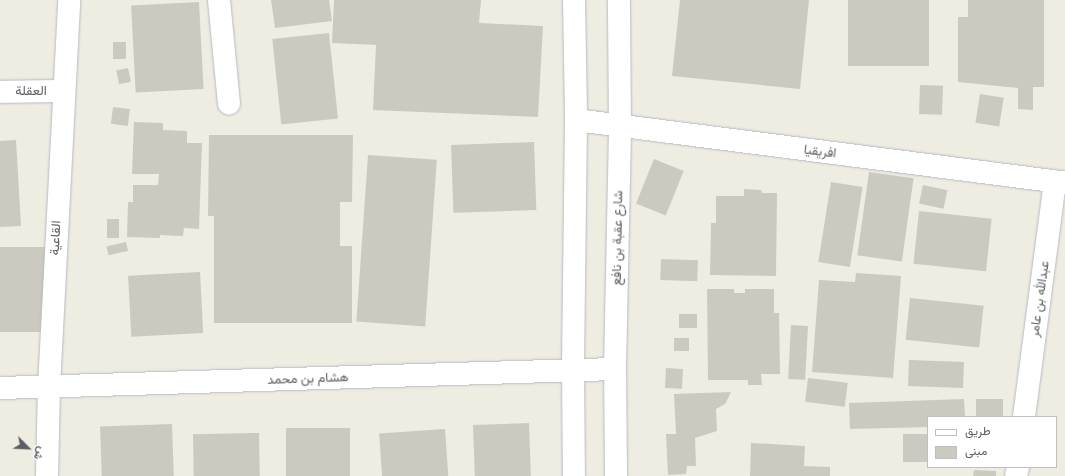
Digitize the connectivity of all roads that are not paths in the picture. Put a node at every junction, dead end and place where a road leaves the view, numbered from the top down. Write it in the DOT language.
graph roads {
  1 [pos="68,0"];
  2 [pos="219,0"];
  3 [pos="574,0"];
  4 [pos="619,0"];
  5 [pos="63,91"];
  6 [pos="0,92"];
  7 [pos="229,104"];
  8 [pos="576,120"];
  9 [pos="620,127"];
  10 [pos="1060,182"];
  11 [pos="573,370"];
  12 [pos="615,370"];
  13 [pos="49,387"];
  14 [pos="0,388"];
  15 [pos="1024,416"];
  16 [pos="47,476"];
  17 [pos="574,476"];
  18 [pos="616,476"];
  1 -- 5 [label="street, القاعية"];
  2 -- 7 [label="street"];
  3 -- 8 [label="street"];
  4 -- 9 [label="street, شارع عقبة بن نافع"];
  5 -- 6 [label="street, العقلة"];
  5 -- 13 [label="street, القاعية"];
  8 -- 9 [label="street, افريقيا"];
  8 -- 11 [label="street"];
  9 -- 10 [label="street, افريقيا"];
  9 -- 12 [label="street, شارع عقبة بن نافع"];
  10 -- 15 [label="street, عبدالله بن عامر"];
  11 -- 12 [label="street, هشام بن محمد"];
  11 -- 13 [label="street, هشام بن محمد"];
  11 -- 17 [label="street"];
  12 -- 18 [label="street, شارع عقبة بن نافع"];
  13 -- 14 [label="street, هشام بن محمد"];
  13 -- 16 [label="street, القاعية"];
}
